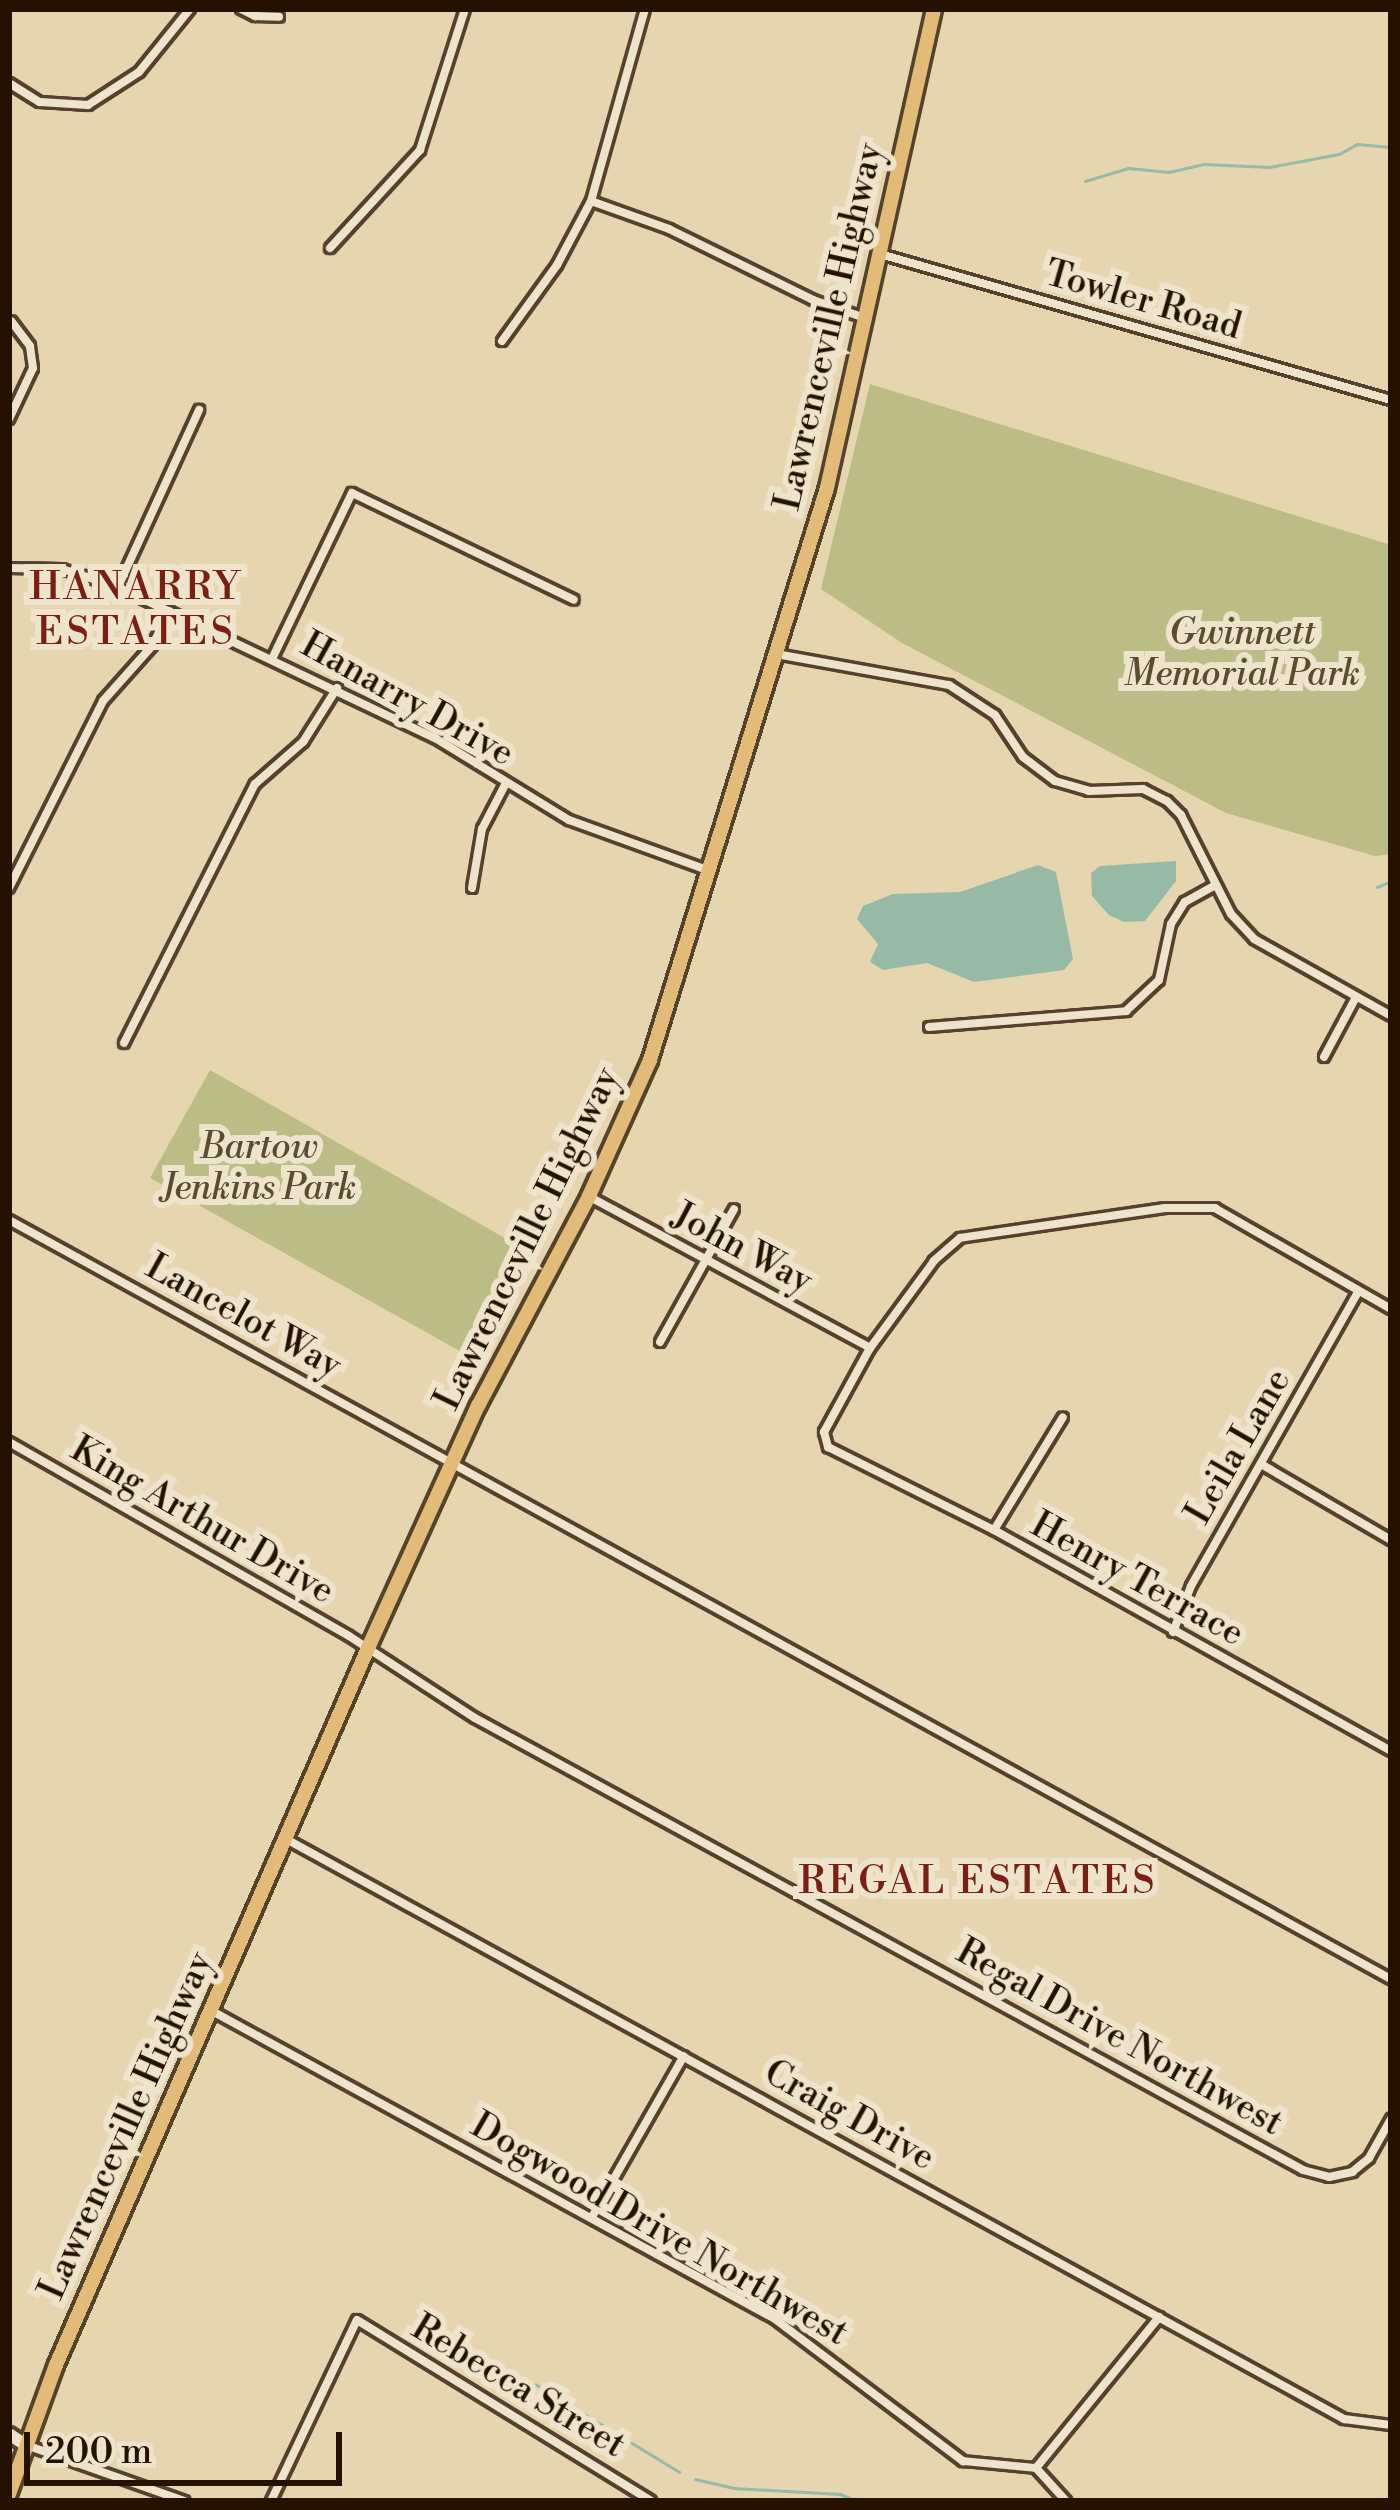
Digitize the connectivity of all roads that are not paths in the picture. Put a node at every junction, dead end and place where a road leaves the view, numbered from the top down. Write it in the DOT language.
graph roads {
  1 [pos="190,9"];
  2 [pos="241,9"];
  3 [pos="465,9"];
  4 [pos="645,9"];
  5 [pos="934,9"];
  6 [pos="279,17"];
  7 [pos="9,83"];
  8 [pos="591,201"];
  9 [pos="330,248"];
  10 [pos="880,254"];
  11 [pos="866,319"];
  12 [pos="10,321"];
  13 [pos="502,341"];
  14 [pos="1391,400"];
  15 [pos="199,410"];
  16 [pos="9,419"];
  17 [pos="9,568"];
  18 [pos="118,587"];
  19 [pos="574,600"];
  20 [pos="170,611"];
  21 [pos="775,653"];
  22 [pos="273,657"];
  23 [pos="337,688"];
  24 [pos="505,785"];
  25 [pos="708,870"];
  26 [pos="1216,885"];
  27 [pos="9,888"];
  28 [pos="472,888"];
  29 [pos="1356,998"];
  30 [pos="1391,1016"];
  31 [pos="929,1027"];
  32 [pos="124,1043"];
  33 [pos="1324,1057"];
  34 [pos="589,1196"];
  35 [pos="734,1209"];
  36 [pos="9,1220"];
  37 [pos="707,1262"];
  38 [pos="1358,1292"];
  39 [pos="1391,1309"];
  40 [pos="660,1342"];
  41 [pos="870,1348"];
  42 [pos="1063,1417"];
  43 [pos="9,1442"];
  44 [pos="451,1463"];
  45 [pos="1261,1464"];
  46 [pos="994,1530"];
  47 [pos="1391,1540"];
  48 [pos="1173,1632"];
  49 [pos="368,1648"];
  50 [pos="1391,1751"];
  51 [pos="286,1839"];
  52 [pos="1391,1979"];
  53 [pos="210,2011"];
  54 [pos="683,2056"];
  55 [pos="1391,2119"];
  56 [pos="592,2217"];
  57 [pos="1159,2317"];
  58 [pos="1391,2425"];
  59 [pos="9,2434"];
  60 [pos="24,2444"];
  61 [pos="1036,2468"];
  62 [pos="9,2494"];
  63 [pos="184,2501"];
  64 [pos="271,2501"];
  65 [pos="651,2501"];
  66 [pos="1066,2501"];
  1 -- 7 [label="street"];
  2 -- 6 [label="street"];
  3 -- 9 [label="street"];
  4 -- 8 [label="street"];
  5 -- 10 [label="main road, Lawrenceville Highway"];
  8 -- 11 [label="street"];
  8 -- 13 [label="street"];
  10 -- 11 [label="main road, Lawrenceville Highway"];
  10 -- 14 [label="street, Towler Road"];
  11 -- 21 [label="main road, Lawrenceville Highway"];
  12 -- 16 [label="street"];
  15 -- 18 [label="street"];
  17 -- 18 [label="street, Hanarry Drive"];
  18 -- 20 [label="street, Hanarry Drive"];
  19 -- 22 [label="street"];
  20 -- 22 [label="street, Hanarry Drive"];
  20 -- 27 [label="street"];
  21 -- 25 [label="main road, Lawrenceville Highway"];
  21 -- 26 [label="street"];
  22 -- 23 [label="street, Hanarry Drive"];
  23 -- 24 [label="street, Hanarry Drive"];
  23 -- 32 [label="street"];
  24 -- 25 [label="street, Hanarry Drive"];
  24 -- 28 [label="street"];
  25 -- 34 [label="main road, Lawrenceville Highway"];
  26 -- 29 [label="street"];
  26 -- 31 [label="street"];
  29 -- 30 [label="street"];
  29 -- 33 [label="street"];
  34 -- 37 [label="street, John Way"];
  34 -- 44 [label="main road, Lawrenceville Highway"];
  35 -- 37 [label="street"];
  36 -- 44 [label="street, Lancelot Way"];
  37 -- 40 [label="street"];
  37 -- 41 [label="street, John Way"];
  38 -- 39 [label="street"];
  38 -- 41 [label="street"];
  38 -- 45 [label="street, Leila Lane"];
  41 -- 46 [label="street, Henry Terrace"];
  42 -- 46 [label="street"];
  43 -- 49 [label="street, King Arthur Drive"];
  44 -- 49 [label="main road, Lawrenceville Highway"];
  44 -- 52 [label="street"];
  45 -- 47 [label="street"];
  45 -- 48 [label="street, Leila Lane"];
  46 -- 48 [label="street, Henry Terrace"];
  48 -- 50 [label="street, Henry Terrace"];
  49 -- 51 [label="main road, Lawrenceville Highway"];
  49 -- 55 [label="street, Regal Drive Northwest"];
  51 -- 53 [label="main road, Lawrenceville Highway"];
  51 -- 54 [label="street, Craig Drive"];
  53 -- 56 [label="street, Dogwood Drive Northwest"];
  53 -- 60 [label="main road, Lawrenceville Highway"];
  54 -- 56 [label="street"];
  54 -- 57 [label="street, Craig Drive"];
  56 -- 61 [label="street, Dogwood Drive Northwest"];
  57 -- 58 [label="street, Craig Drive"];
  57 -- 61 [label="street"];
  59 -- 60 [label="street"];
  60 -- 62 [label="main road, Lawrenceville Highway"];
  60 -- 63 [label="street"];
  61 -- 66 [label="street"];
  64 -- 65 [label="street, Rebecca Street"];
}
